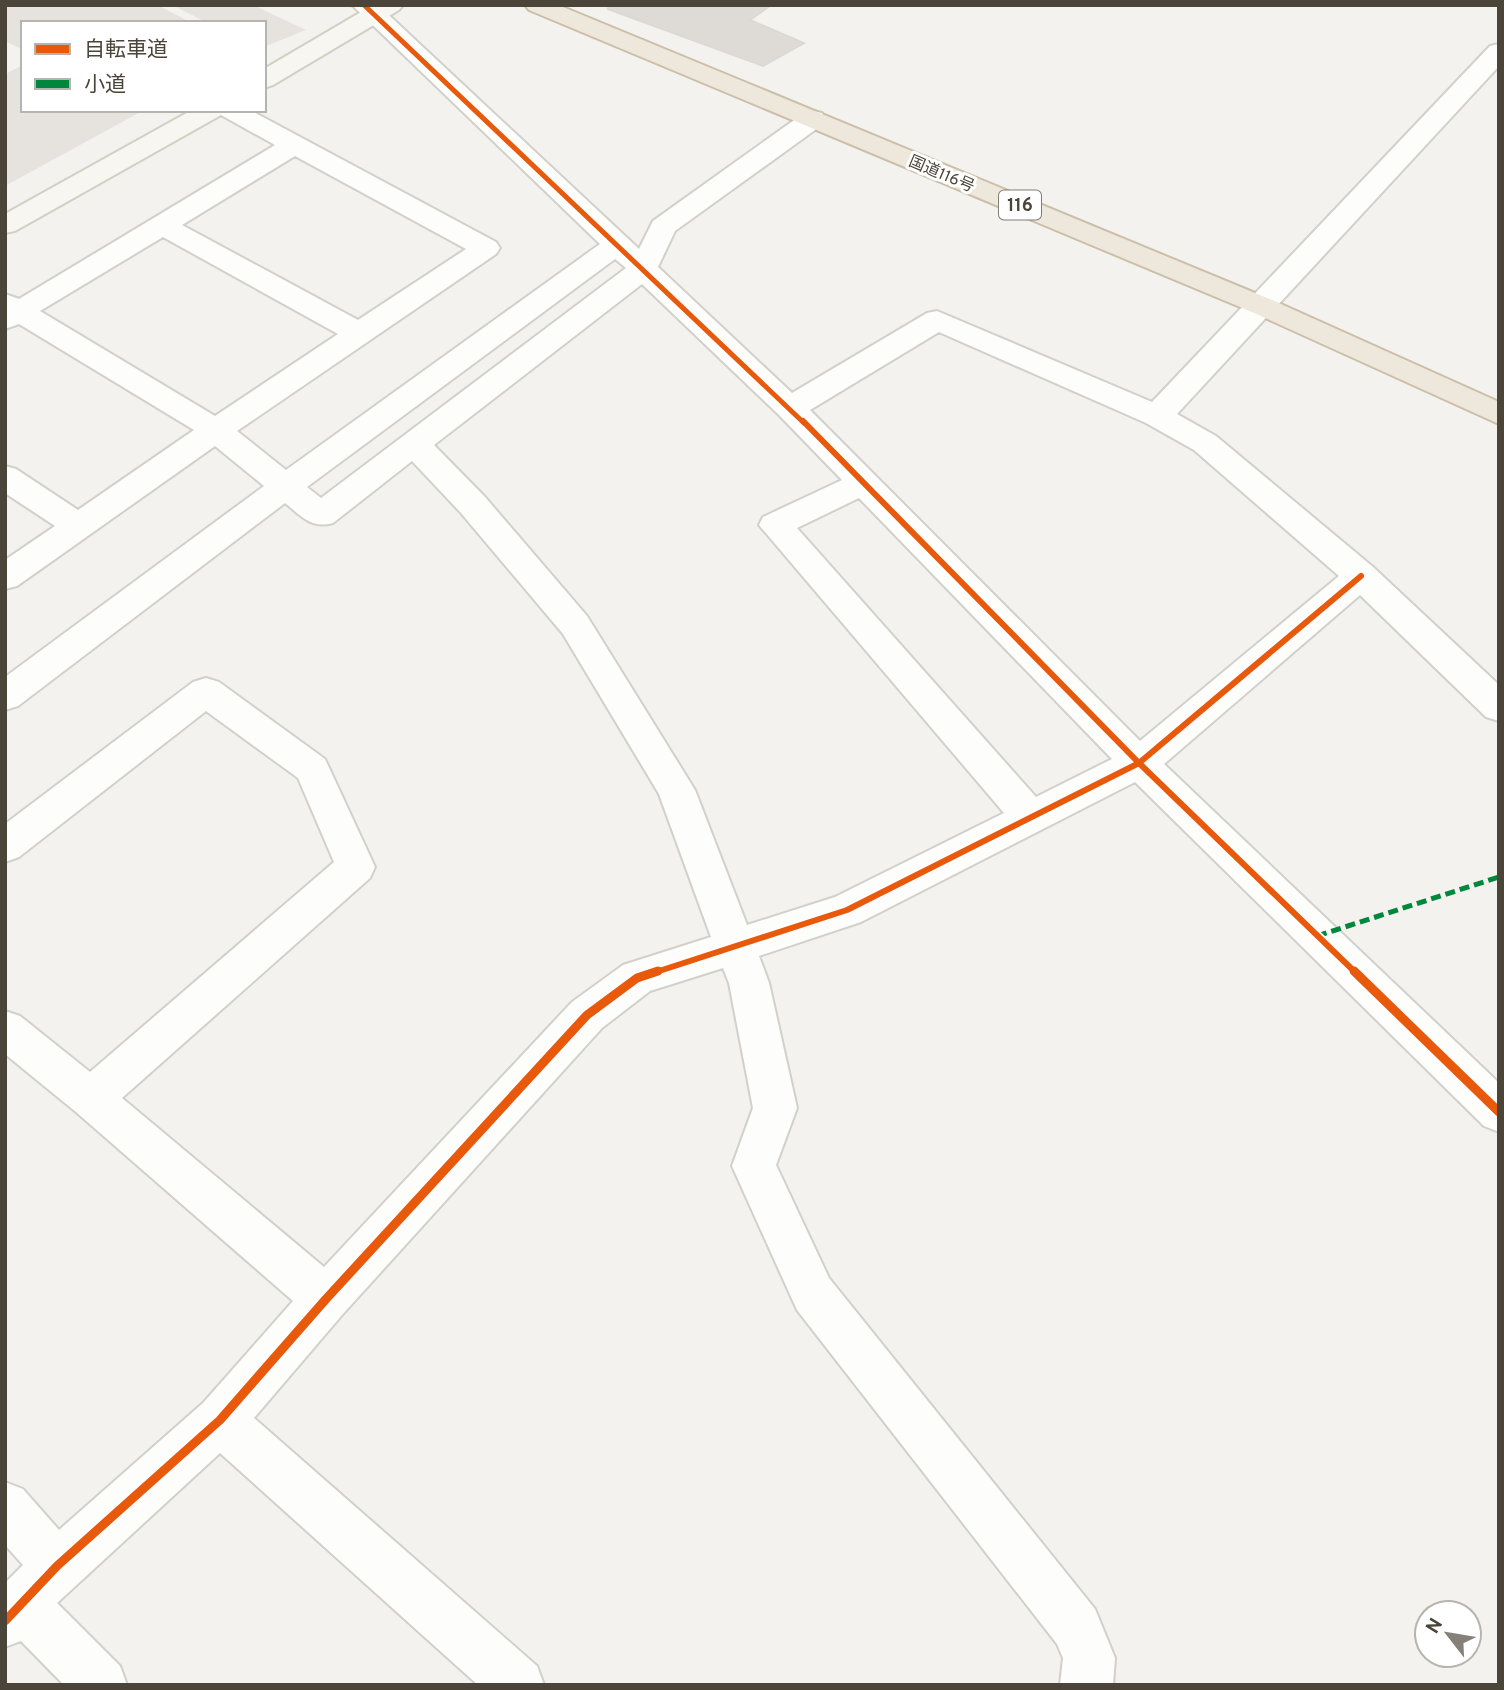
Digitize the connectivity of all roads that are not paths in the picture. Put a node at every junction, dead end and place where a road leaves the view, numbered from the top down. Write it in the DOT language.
graph roads {
  1 [pos="537,5"];
  2 [pos="377,8"];
  3 [pos="1499,51"];
  4 [pos="266,79"];
  5 [pos="208,112"];
  6 [pos="234,112"];
  7 [pos="813,119"];
  8 [pos="293,145"];
  9 [pos="5,225"];
  10 [pos="162,225"];
  11 [pos="616,245"];
  12 [pos="643,270"];
  13 [pos="1262,306"];
  14 [pos="10,311"];
  15 [pos="359,334"];
  16 [pos="790,408"];
  17 [pos="1499,414"];
  18 [pos="1157,416"];
  19 [pos="216,430"];
  20 [pos="414,444"];
  21 [pos="5,477"];
  22 [pos="863,483"];
  23 [pos="286,486"];
  24 [pos="79,526"];
  25 [pos="1361,576"];
  26 [pos="5,577"];
  27 [pos="5,696"];
  28 [pos="1499,706"];
  29 [pos="1139,763"];
  30 [pos="1031,818"];
  31 [pos="5,846"];
  32 [pos="736,946"];
  33 [pos="5,1029"];
  34 [pos="91,1098"];
  35 [pos="1499,1112"];
  36 [pos="326,1299"];
  37 [pos="220,1420"];
  38 [pos="5,1507"];
  39 [pos="57,1566"];
  40 [pos="13,1613"];
  41 [pos="101,1685"];
  42 [pos="518,1685"];
  43 [pos="1086,1685"];
  1 -- 7 [label="highway, 国道116号 / 116"];
  2 -- 4 [label="street"];
  2 -- 11 [label="street"];
  3 -- 13 [label="street"];
  5 -- 9 [label="street"];
  6 -- 8 [label="street"];
  7 -- 12 [label="street"];
  7 -- 13 [label="highway, 国道116号 / 116"];
  8 -- 10 [label="street"];
  8 -- 15 [label="street"];
  10 -- 14 [label="street"];
  10 -- 15 [label="street"];
  11 -- 12 [label="street"];
  11 -- 23 [label="street"];
  12 -- 16 [label="street"];
  12 -- 20 [label="street"];
  13 -- 17 [label="highway, 国道116号 / 116"];
  13 -- 18 [label="street"];
  14 -- 19 [label="street"];
  15 -- 19 [label="street"];
  16 -- 18 [label="street"];
  16 -- 22 [label="street"];
  18 -- 25 [label="street"];
  19 -- 23 [label="street"];
  19 -- 24 [label="street"];
  20 -- 23 [label="street"];
  20 -- 32 [label="street"];
  21 -- 24 [label="street"];
  22 -- 29 [label="street"];
  22 -- 30 [label="street"];
  23 -- 27 [label="street"];
  24 -- 26 [label="street"];
  25 -- 28 [label="street"];
  25 -- 29 [label="street"];
  29 -- 30 [label="street"];
  29 -- 35 [label="street"];
  30 -- 32 [label="street"];
  31 -- 34 [label="street"];
  32 -- 36 [label="street"];
  32 -- 43 [label="street"];
  33 -- 34 [label="street"];
  34 -- 36 [label="street"];
  36 -- 37 [label="street"];
  37 -- 39 [label="street"];
  37 -- 42 [label="street"];
  38 -- 39 [label="street"];
  39 -- 40 [label="street"];
  40 -- 41 [label="street"];
}
